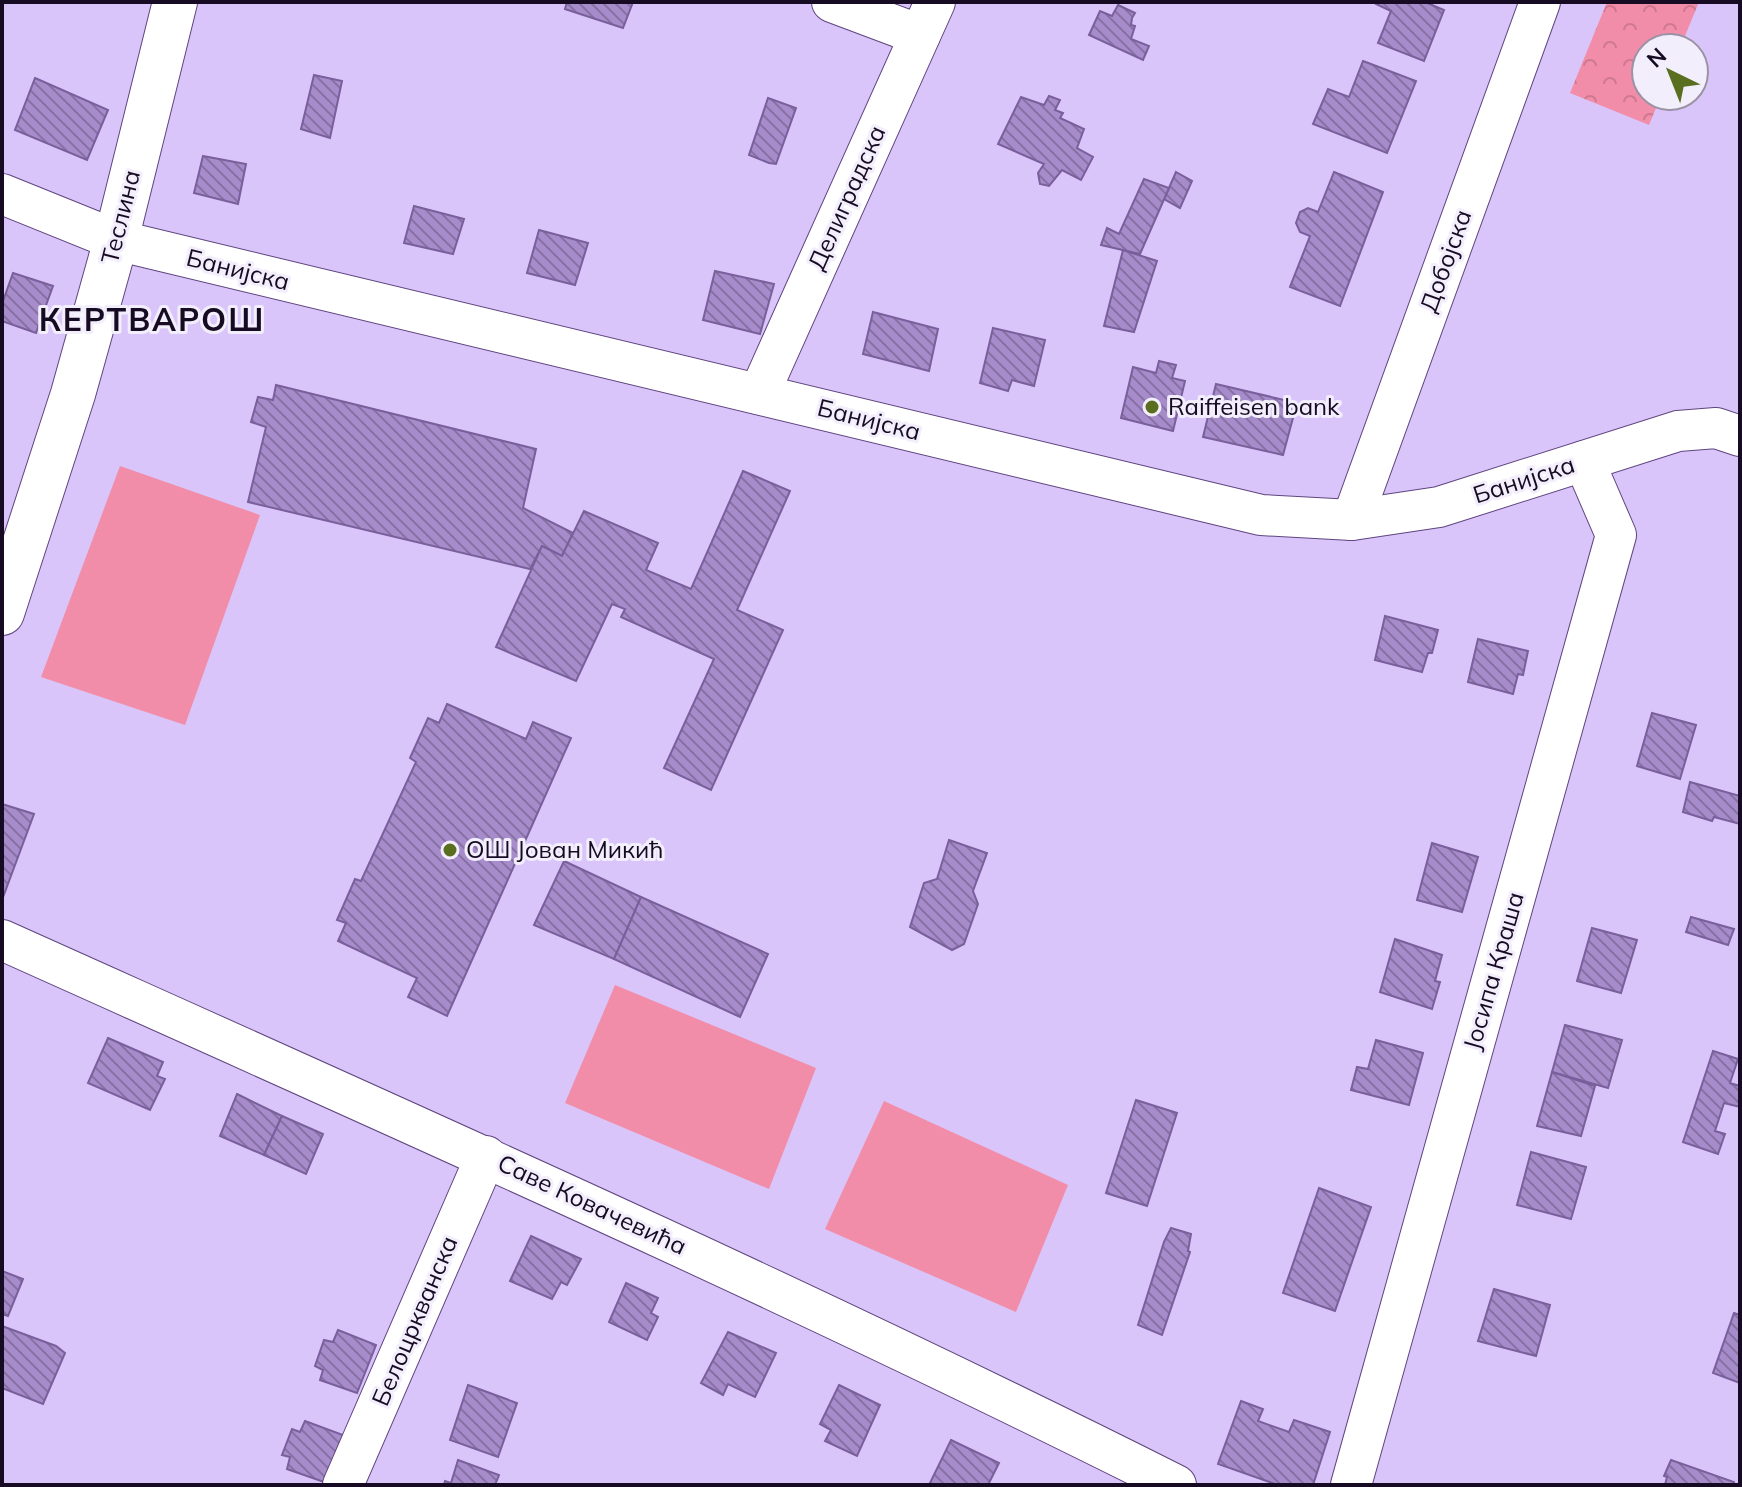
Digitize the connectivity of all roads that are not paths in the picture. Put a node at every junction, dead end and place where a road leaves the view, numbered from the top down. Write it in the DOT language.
graph roads {
  1 [pos="175,2"];
  2 [pos="832,2"];
  3 [pos="1540,2"];
  4 [pos="928,18"];
  5 [pos="2,194"];
  6 [pos="116,240"];
  7 [pos="759,394"];
  8 [pos="1740,436"];
  9 [pos="1584,461"];
  10 [pos="1352,520"];
  11 [pos="2,613"];
  12 [pos="2,940"];
  13 [pos="486,1156"];
  14 [pos="343,1485"];
  15 [pos="1176,1485"];
  16 [pos="1351,1485"];
  1 -- 6 [label="street, Теслина"];
  2 -- 4 [label="street"];
  3 -- 10 [label="street, Добојска"];
  4 -- 7 [label="street, Делиградска"];
  5 -- 6 [label="street, Банијска"];
  6 -- 7 [label="street, Банијска"];
  6 -- 11 [label="street, Теслина"];
  7 -- 10 [label="street, Банијска"];
  8 -- 9 [label="street, Банијска"];
  9 -- 10 [label="street, Банијска"];
  9 -- 16 [label="street, Јосипа Краша"];
  12 -- 13 [label="street, Саве Ковачевића"];
  13 -- 14 [label="street, Белоцркванска"];
  13 -- 15 [label="street, Саве Ковачевића"];
}
